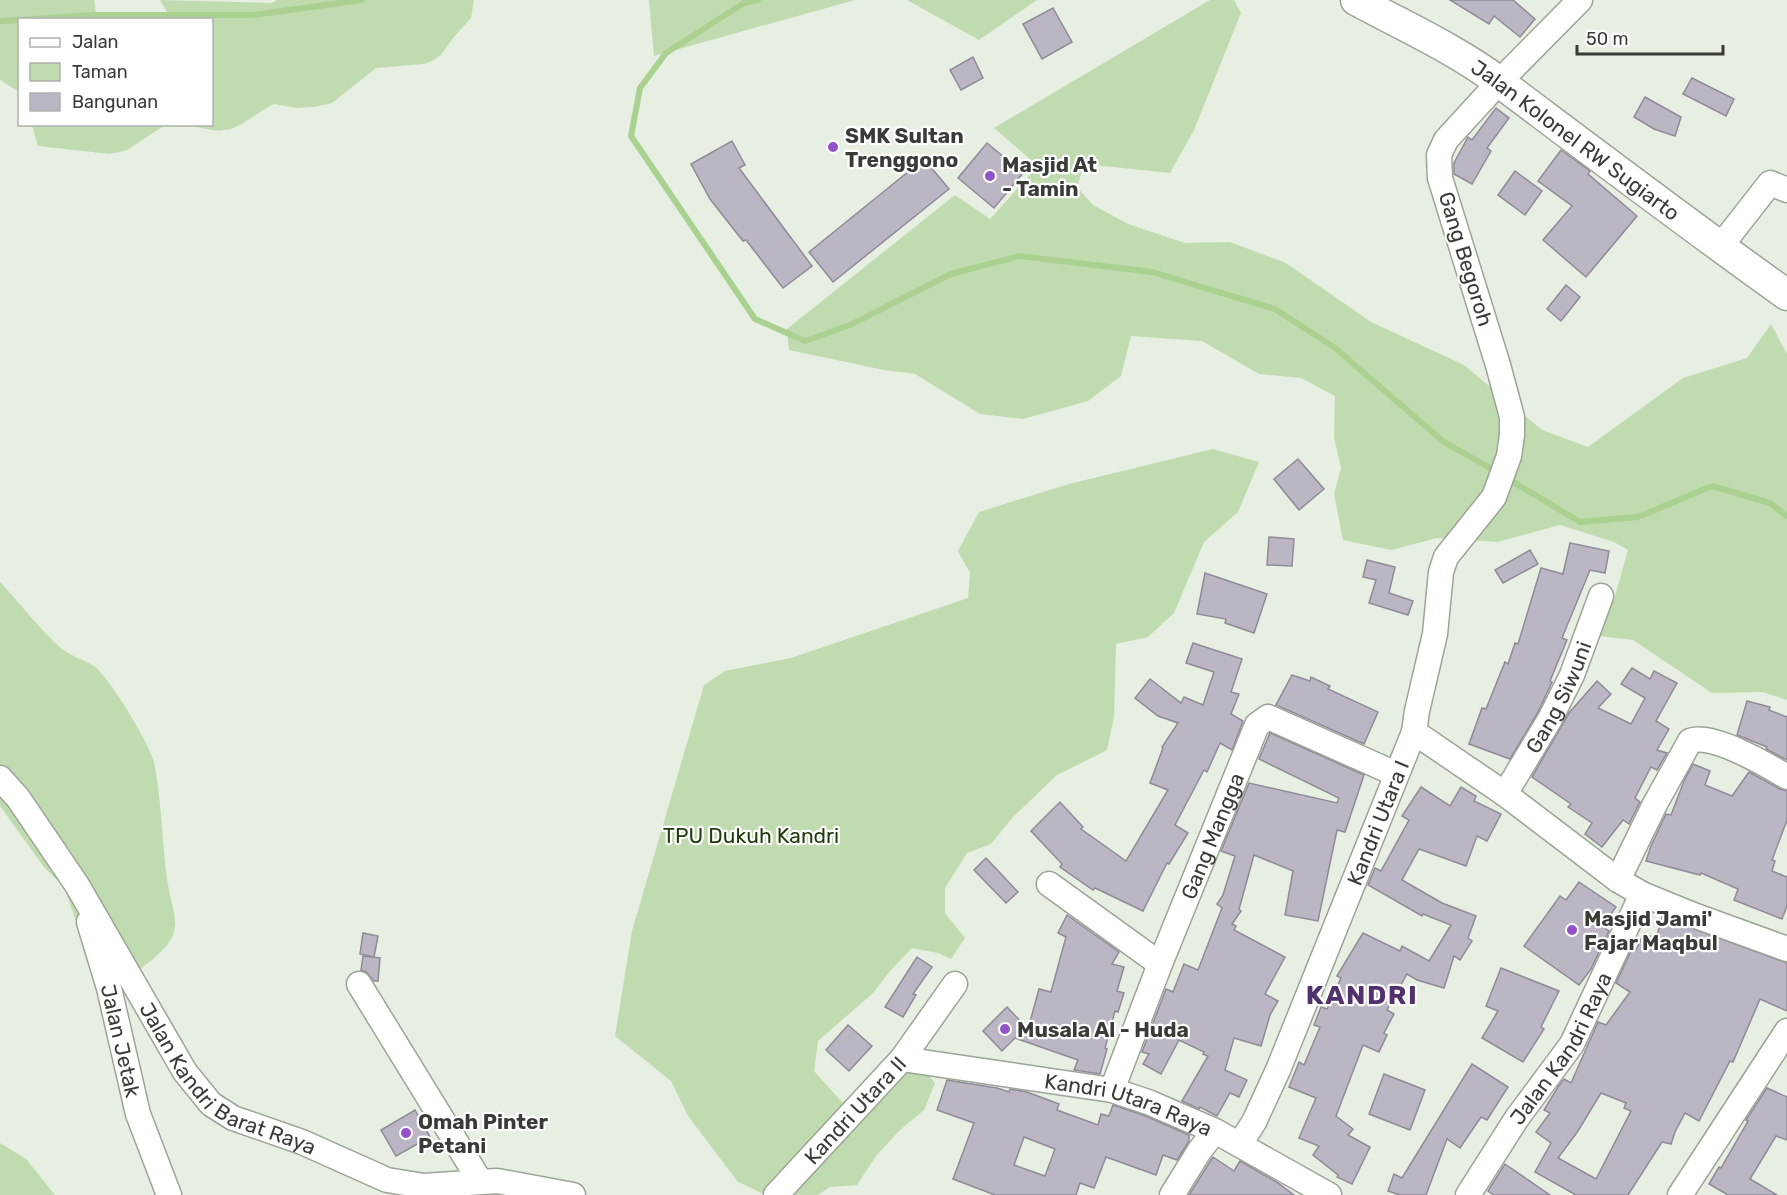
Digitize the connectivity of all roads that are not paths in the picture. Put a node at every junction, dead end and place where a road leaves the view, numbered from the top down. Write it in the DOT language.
graph roads {
  1 [pos="1356,0"];
  2 [pos="1580,0"];
  3 [pos="1499,82"];
  4 [pos="1787,190"];
  5 [pos="1720,247"];
  6 [pos="1787,295"];
  7 [pos="1601,596"];
  8 [pos="1414,732"];
  9 [pos="1396,774"];
  10 [pos="1787,777"];
  11 [pos="0,778"];
  12 [pos="1505,794"];
  13 [pos="1618,880"];
  14 [pos="1049,884"];
  15 [pos="78,885"];
  16 [pos="1642,894"];
  17 [pos="1786,946"];
  18 [pos="1160,964"];
  19 [pos="359,984"];
  20 [pos="955,984"];
  21 [pos="1787,1031"];
  22 [pos="907,1059"];
  23 [pos="1112,1090"];
  24 [pos="1215,1131"];
  25 [pos="1240,1144"];
  26 [pos="480,1181"];
  27 [pos="169,1195"];
  28 [pos="573,1195"];
  29 [pos="776,1195"];
  30 [pos="1172,1195"];
  31 [pos="1329,1195"];
  32 [pos="1468,1195"];
  33 [pos="1680,1195"];
  1 -- 3 [label="main road, Jalan Kolonel RW Sugiarto"];
  2 -- 3 [label="street, Gang Begoroh"];
  3 -- 5 [label="main road, Jalan Kolonel RW Sugiarto"];
  3 -- 8 [label="street, Gang Begoroh"];
  4 -- 5 [label="street"];
  5 -- 6 [label="main road, Jalan Kolonel RW Sugiarto"];
  7 -- 12 [label="street, Gang Siwuni"];
  8 -- 9 [label="street, Kandri Utara I"];
  8 -- 12 [label="street, Kandri Utara I"];
  9 -- 18 [label="street, Gang Mangga"];
  9 -- 25 [label="street, Kandri Utara I"];
  10 -- 13 [label="street"];
  11 -- 15 [label="street, Jalan Kandri Barat Raya"];
  12 -- 13 [label="street, Kandri Utara I"];
  13 -- 16 [label="street"];
  14 -- 18 [label="street"];
  15 -- 26 [label="street, Jalan Kandri Barat Raya"];
  15 -- 27 [label="street, Jalan Jetak"];
  16 -- 17 [label="street"];
  16 -- 32 [label="street, Jalan Kandri Raya"];
  18 -- 23 [label="street, Gang Mangga"];
  19 -- 26 [label="street"];
  20 -- 22 [label="street, Kandri Utara II"];
  21 -- 33 [label="street"];
  22 -- 23 [label="street, Kandri Utara Raya"];
  22 -- 29 [label="street, Kandri Utara II"];
  23 -- 24 [label="street, Kandri Utara Raya"];
  24 -- 25 [label="street, Kandri Utara Raya"];
  24 -- 30 [label="street"];
  25 -- 31 [label="street, Kandri Utara Raya"];
  26 -- 28 [label="street, Jalan Kandri Barat Raya"];
}
